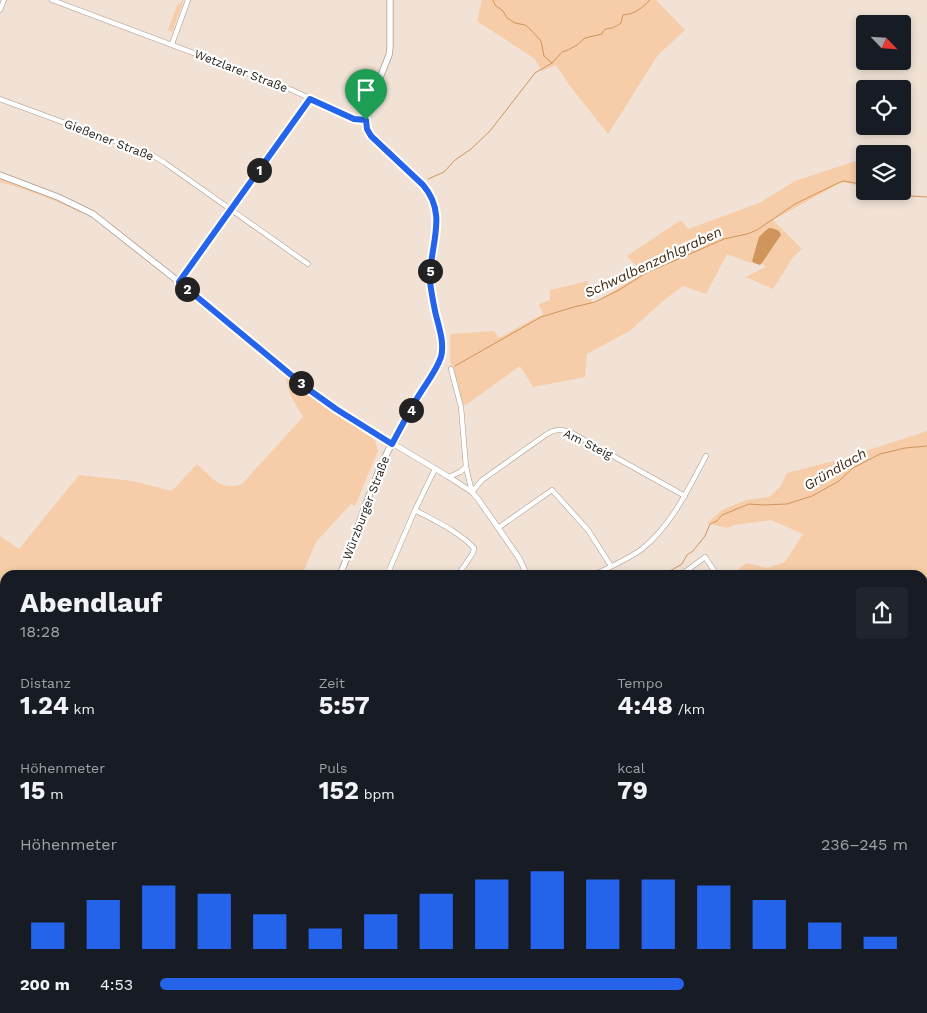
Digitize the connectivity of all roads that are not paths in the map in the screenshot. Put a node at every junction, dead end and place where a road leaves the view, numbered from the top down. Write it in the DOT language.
graph roads {
  1 [pos="4,0"];
  2 [pos="52,0"];
  3 [pos="188,0"];
  4 [pos="390,0"];
  5 [pos="0,10"];
  6 [pos="172,44"];
  7 [pos="0,99"];
  8 [pos="310,99"];
  9 [pos="366,120"];
  10 [pos="0,175"];
  11 [pos="232,209"];
  12 [pos="308,264"];
  13 [pos="179,282"];
  14 [pos="451,369"];
  15 [pos="392,444"];
  16 [pos="706,456"];
  17 [pos="466,466"];
  18 [pos="435,469"];
  19 [pos="449,477"];
  20 [pos="470,490"];
  21 [pos="685,496"];
  22 [pos="415,510"];
  23 [pos="498,528"];
  24 [pos="611,566"];
  25 [pos="342,570"];
  26 [pos="389,570"];
  27 [pos="461,570"];
  28 [pos="525,570"];
  29 [pos="603,570"];
  30 [pos="688,570"];
  31 [pos="714,570"];
  1 -- 5 [label="street"];
  2 -- 6 [label="street, Wetzlarer Straße"];
  3 -- 6 [label="street"];
  4 -- 9 [label="main road"];
  6 -- 8 [label="street, Wetzlarer Straße"];
  7 -- 11 [label="street, Gießener Straße"];
  8 -- 9 [label="street, Wetzlarer Straße"];
  8 -- 11 [label="street"];
  9 -- 15 [label="main road, Würzburger Straße"];
  10 -- 13 [label="main road"];
  11 -- 12 [label="street, Gießener Straße"];
  11 -- 13 [label="street"];
  13 -- 15 [label="main road"];
  14 -- 17 [label="street"];
  15 -- 18 [label="street"];
  15 -- 25 [label="main road, Würzburger Straße"];
  16 -- 21 [label="street"];
  17 -- 19 [label="street"];
  17 -- 20 [label="street"];
  18 -- 19 [label="street"];
  18 -- 22 [label="street"];
  19 -- 20 [label="street"];
  20 -- 21 [label="street, Am Steig"];
  20 -- 23 [label="street"];
  21 -- 24 [label="street"];
  22 -- 26 [label="street"];
  22 -- 27 [label="street"];
  23 -- 24 [label="street"];
  23 -- 28 [label="street"];
  24 -- 29 [label="street"];
  30 -- 31 [label="street"];
}
